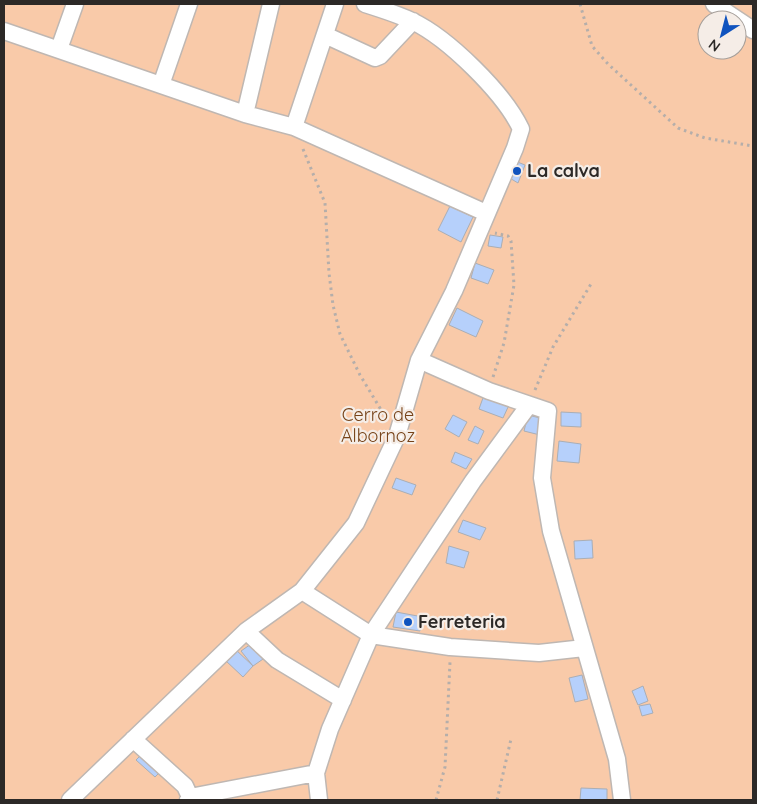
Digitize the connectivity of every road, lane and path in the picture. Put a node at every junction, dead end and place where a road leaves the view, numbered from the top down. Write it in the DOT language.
graph roads {
  1 [pos="75,4"];
  2 [pos="189,4"];
  3 [pos="271,4"];
  4 [pos="335,4"];
  5 [pos="365,4"];
  6 [pos="580,4"];
  7 [pos="714,4"];
  8 [pos="413,21"];
  9 [pos="753,30"];
  10 [pos="4,31"];
  11 [pos="325,35"];
  12 [pos="59,49"];
  13 [pos="161,85"];
  14 [pos="245,114"];
  15 [pos="294,127"];
  16 [pos="753,146"];
  17 [pos="486,213"];
  18 [pos="479,229"];
  19 [pos="591,284"];
  20 [pos="419,360"];
  21 [pos="489,391"];
  22 [pos="529,404"];
  23 [pos="396,436"];
  24 [pos="302,591"];
  25 [pos="246,631"];
  26 [pos="371,635"];
  27 [pos="450,646"];
  28 [pos="584,648"];
  29 [pos="343,700"];
  30 [pos="133,739"];
  31 [pos="511,739"];
  32 [pos="316,773"];
  33 [pos="189,798"];
  34 [pos="70,800"];
  35 [pos="318,800"];
  36 [pos="436,800"];
  37 [pos="497,800"];
  38 [pos="622,800"];
  1 -- 12 [label="street"];
  2 -- 13 [label="street"];
  3 -- 14 [label="street"];
  4 -- 11 [label="street"];
  5 -- 8 [label="street"];
  6 -- 16 [label="path"];
  7 -- 9 [label="street"];
  8 -- 11 [label="street"];
  8 -- 17 [label="street"];
  10 -- 12 [label="street"];
  11 -- 15 [label="street"];
  12 -- 13 [label="street"];
  13 -- 14 [label="street"];
  14 -- 15 [label="street"];
  15 -- 17 [label="street"];
  15 -- 23 [label="path"];
  17 -- 18 [label="street"];
  18 -- 20 [label="street"];
  18 -- 21 [label="path"];
  19 -- 22 [label="path"];
  20 -- 21 [label="street"];
  20 -- 23 [label="street"];
  21 -- 22 [label="street"];
  22 -- 26 [label="street"];
  22 -- 28 [label="street"];
  23 -- 24 [label="street"];
  24 -- 25 [label="street"];
  24 -- 26 [label="street"];
  25 -- 29 [label="street"];
  25 -- 30 [label="street"];
  26 -- 27 [label="street"];
  26 -- 29 [label="street"];
  27 -- 28 [label="street"];
  27 -- 36 [label="path"];
  28 -- 38 [label="street"];
  29 -- 32 [label="street"];
  30 -- 33 [label="street"];
  30 -- 34 [label="street"];
  31 -- 37 [label="path"];
  32 -- 33 [label="street"];
  32 -- 35 [label="street"];
}
